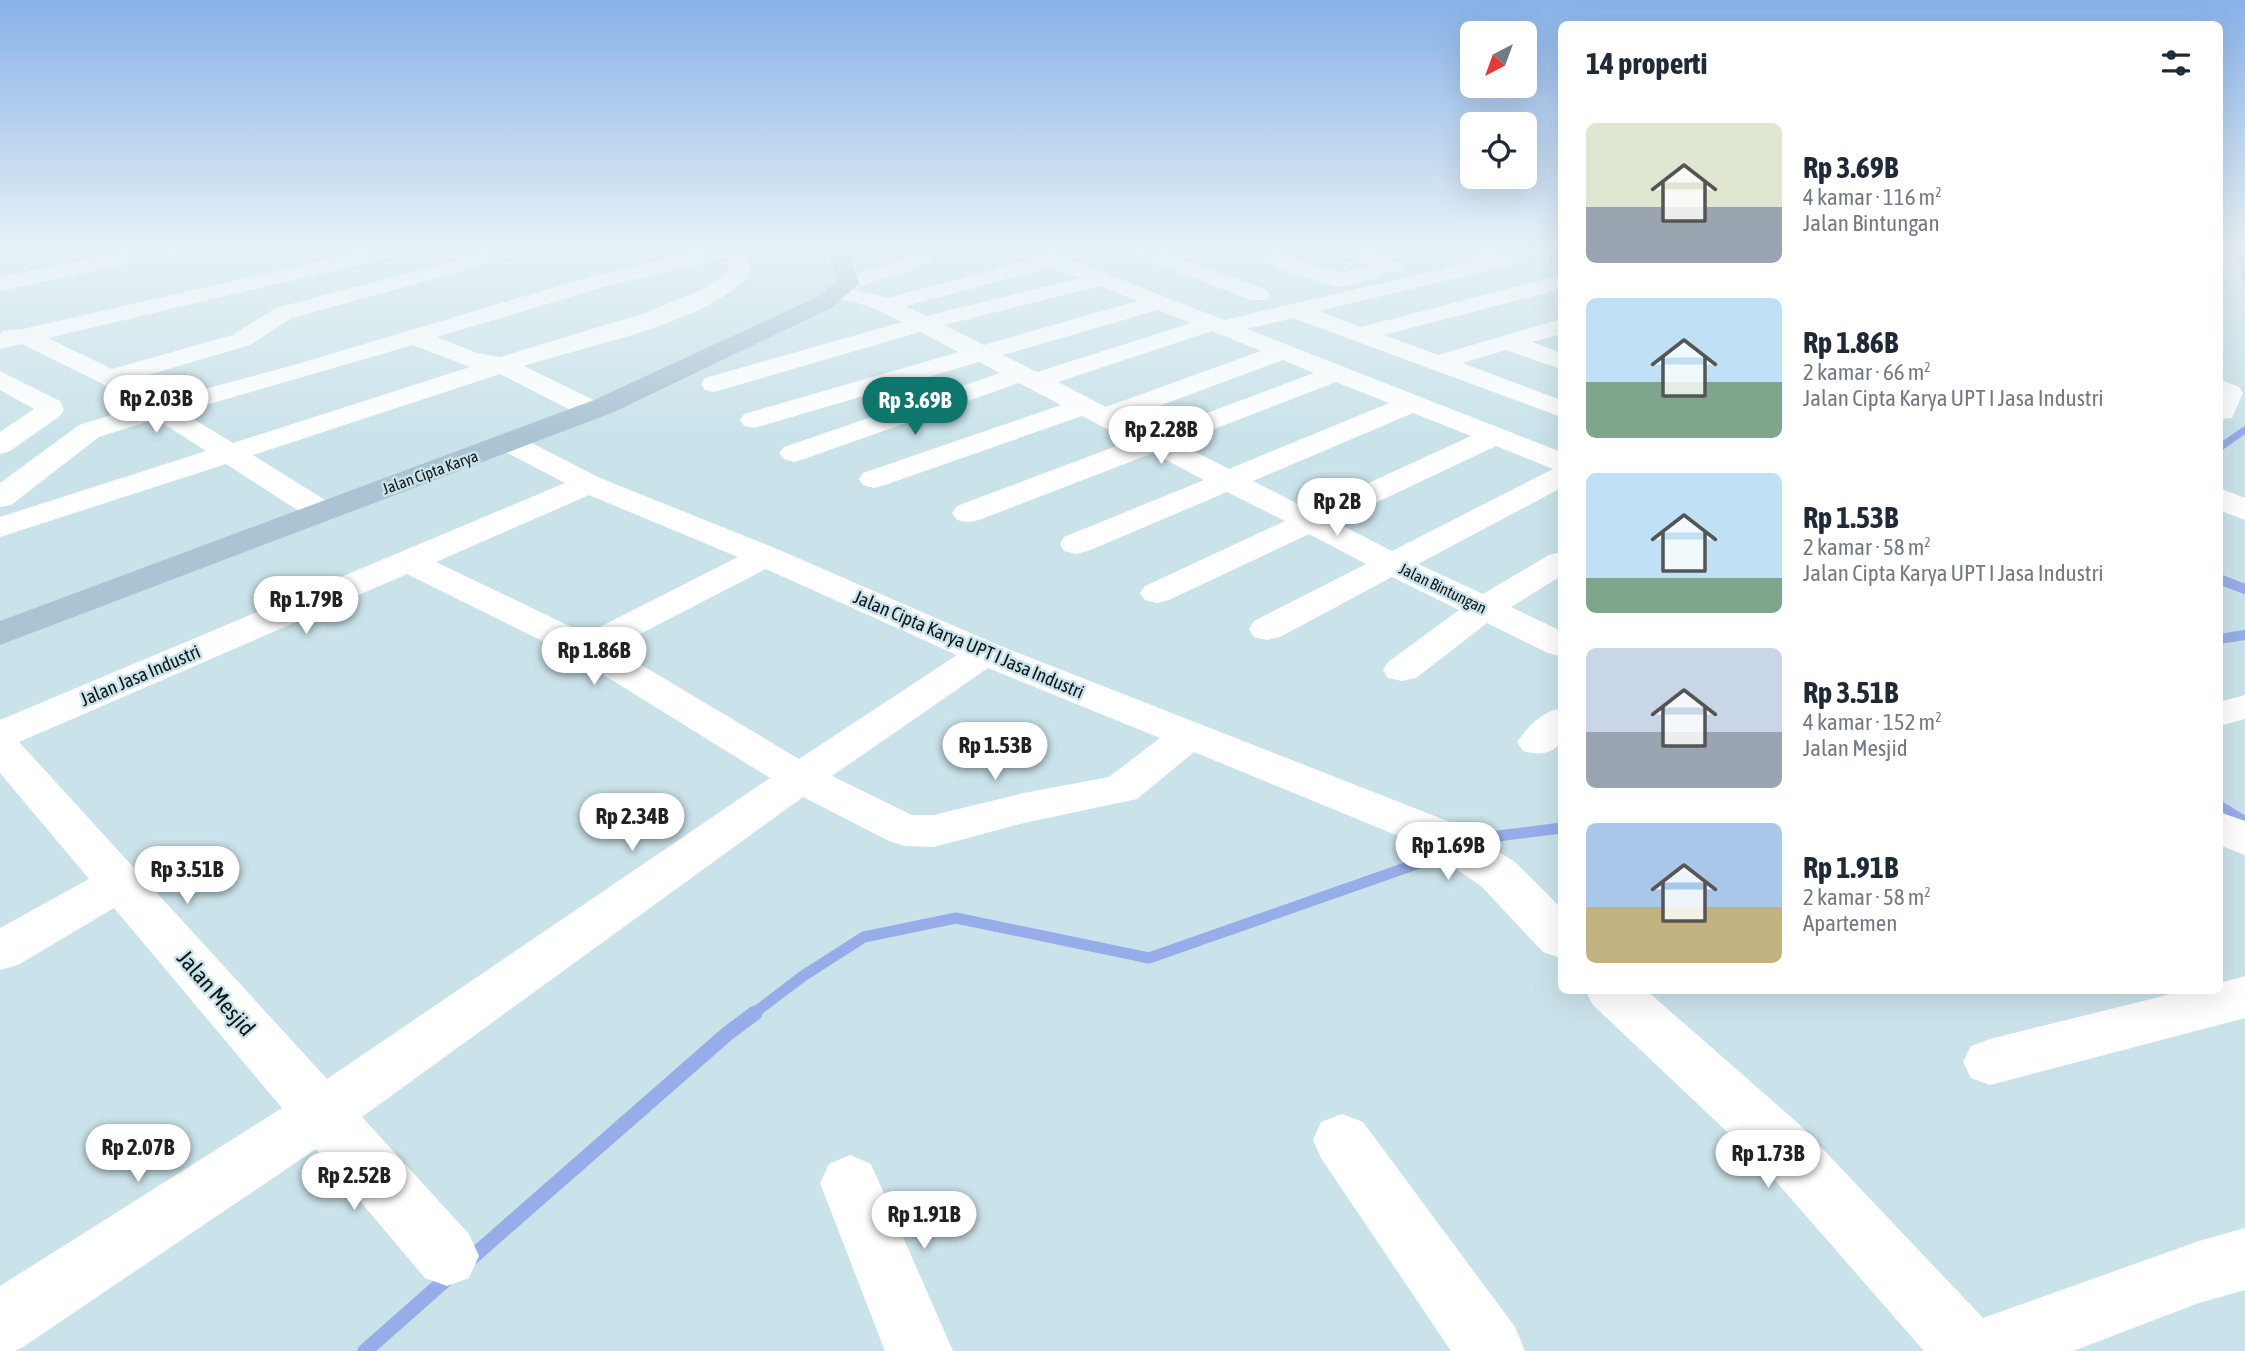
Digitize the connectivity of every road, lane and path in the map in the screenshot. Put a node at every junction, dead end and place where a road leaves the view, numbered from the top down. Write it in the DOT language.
graph roads {
  1 [pos="87,309"];
  2 [pos="219,309"];
  3 [pos="299,309"];
  4 [pos="505,309"];
  5 [pos="511,309"];
  6 [pos="651,309"];
  7 [pos="677,309"];
  8 [pos="811,309"];
  9 [pos="894,309"];
  10 [pos="982,309"];
  11 [pos="1135,309"];
  12 [pos="1176,309"];
  13 [pos="1305,309"];
  14 [pos="1456,309"];
  15 [pos="1297,311"];
  16 [pos="666,314"];
  17 [pos="922,324"];
  18 [pos="1218,326"];
  19 [pos="1558,327"];
  20 [pos="1360,334"];
  21 [pos="413,336"];
  22 [pos="7,338"];
  23 [pos="583,341"];
  24 [pos="1507,342"];
  25 [pos="52,349"];
  26 [pos="1282,352"];
  27 [pos="979,355"];
  28 [pos="1558,359"];
  29 [pos="1437,363"];
  30 [pos="501,365"];
  31 [pos="303,370"];
  32 [pos="1336,373"];
  33 [pos="110,378"];
  34 [pos="0,379"];
  35 [pos="1026,379"];
  36 [pos="714,384"];
  37 [pos="1413,403"];
  38 [pos="1558,407"];
  39 [pos="376,408"];
  40 [pos="162,410"];
  41 [pos="592,410"];
  42 [pos="1093,412"];
  43 [pos="754,420"];
  44 [pos="1558,427"];
  45 [pos="1503,439"];
  46 [pos="510,443"];
  47 [pos="1153,443"];
  48 [pos="0,445"];
  49 [pos="794,453"];
  50 [pos="228,455"];
  51 [pos="1558,462"];
  52 [pos="1558,478"];
  53 [pos="874,479"];
  54 [pos="1228,481"];
  55 [pos="589,484"];
  56 [pos="0,498"];
  57 [pos="2223,499"];
  58 [pos="2245,511"];
  59 [pos="322,512"];
  60 [pos="968,513"];
  61 [pos="1310,522"];
  62 [pos="0,527"];
  63 [pos="1076,544"];
  64 [pos="765,556"];
  65 [pos="408,561"];
  66 [pos="1392,564"];
  67 [pos="1558,564"];
  68 [pos="1157,593"];
  69 [pos="1485,608"];
  70 [pos="1267,629"];
  71 [pos="0,634"];
  72 [pos="1558,644"];
  73 [pos="586,648"];
  74 [pos="985,653"];
  75 [pos="1402,670"];
  76 [pos="2245,707"];
  77 [pos="2223,713"];
  78 [pos="0,735"];
  79 [pos="1189,735"];
  80 [pos="0,746"];
  81 [pos="800,778"];
  82 [pos="2223,829"];
  83 [pos="2245,839"];
  84 [pos="120,883"];
  85 [pos="1558,936"];
  86 [pos="0,951"];
  87 [pos="1615,994"];
  88 [pos="2245,998"];
  89 [pos="1990,1062"];
  90 [pos="321,1114"];
  91 [pos="1342,1140"];
  92 [pos="850,1183"];
  93 [pos="447,1256"];
  94 [pos="2245,1259"];
  95 [pos="0,1324"];
  96 [pos="919,1351"];
  97 [pos="1491,1351"];
  98 [pos="1968,1351"];
  99 [pos="1985,1351"];
  1 -- 22 [label="street"];
  2 -- 25 [label="street"];
  3 -- 33 [label="street"];
  4 -- 21 [label="street"];
  5 -- 23 [label="street"];
  6 -- 16 [label="street"];
  7 -- 16 [label="street"];
  8 -- 41 [label="main road, Jalan Cipta Karya"];
  9 -- 17 [label="street, Jalan Bintungan"];
  10 -- 17 [label="street"];
  11 -- 27 [label="street"];
  12 -- 18 [label="street"];
  13 -- 15 [label="street"];
  14 -- 20 [label="street"];
  15 -- 18 [label="street"];
  15 -- 20 [label="street"];
  16 -- 23 [label="street"];
  17 -- 27 [label="street, Jalan Bintungan"];
  17 -- 36 [label="street"];
  18 -- 26 [label="street"];
  18 -- 35 [label="street"];
  19 -- 24 [label="street"];
  20 -- 29 [label="street"];
  21 -- 30 [label="street"];
  21 -- 31 [label="street"];
  22 -- 25 [label="street"];
  23 -- 30 [label="street"];
  24 -- 28 [label="street"];
  24 -- 29 [label="street"];
  25 -- 33 [label="street"];
  26 -- 32 [label="street"];
  26 -- 42 [label="street"];
  27 -- 35 [label="street, Jalan Bintungan"];
  27 -- 43 [label="street"];
  29 -- 38 [label="street"];
  30 -- 39 [label="street"];
  30 -- 41 [label="street"];
  31 -- 39 [label="street"];
  31 -- 40 [label="street"];
  32 -- 37 [label="street"];
  32 -- 47 [label="street"];
  33 -- 40 [label="street"];
  34 -- 48 [label="street"];
  35 -- 42 [label="street, Jalan Bintungan"];
  35 -- 49 [label="street"];
  37 -- 45 [label="street"];
  37 -- 54 [label="street"];
  39 -- 50 [label="street"];
  40 -- 50 [label="street"];
  40 -- 56 [label="street"];
  41 -- 46 [label="main road, Jalan Cipta Karya"];
  42 -- 47 [label="street, Jalan Bintungan"];
  42 -- 53 [label="street"];
  44 -- 45 [label="street"];
  45 -- 51 [label="street"];
  45 -- 61 [label="street"];
  46 -- 55 [label="street, Jalan Cipta Karya UPT I Jasa Industri"];
  46 -- 59 [label="main road, Jalan Cipta Karya"];
  47 -- 54 [label="street, Jalan Bintungan"];
  47 -- 60 [label="street"];
  50 -- 59 [label="street"];
  50 -- 62 [label="street"];
  52 -- 66 [label="street"];
  54 -- 61 [label="street, Jalan Bintungan"];
  54 -- 63 [label="street"];
  55 -- 64 [label="street, Jalan Cipta Karya UPT I Jasa Industri"];
  55 -- 65 [label="street, Jalan Jasa Industri"];
  57 -- 58 [label="street"];
  59 -- 71 [label="main road, Jalan Cipta Karya"];
  61 -- 66 [label="street, Jalan Bintungan"];
  61 -- 68 [label="street"];
  64 -- 73 [label="street"];
  64 -- 74 [label="street, Jalan Cipta Karya UPT I Jasa Industri"];
  65 -- 73 [label="street"];
  65 -- 78 [label="street, Jalan Jasa Industri"];
  66 -- 69 [label="street, Jalan Bintungan"];
  66 -- 70 [label="street"];
  67 -- 69 [label="street"];
  69 -- 72 [label="street, Jalan Bintungan"];
  69 -- 75 [label="street"];
  73 -- 81 [label="street"];
  74 -- 79 [label="street, Jalan Cipta Karya UPT I Jasa Industri"];
  74 -- 81 [label="street"];
  76 -- 77 [label="street"];
  79 -- 81 [label="street"];
  79 -- 85 [label="street, Jalan Cipta Karya UPT I Jasa Industri"];
  80 -- 84 [label="street, Jalan Mesjid"];
  81 -- 90 [label="street"];
  82 -- 83 [label="street"];
  84 -- 86 [label="street"];
  84 -- 90 [label="street, Jalan Mesjid"];
  87 -- 98 [label="street"];
  88 -- 89 [label="street"];
  90 -- 93 [label="street, Jalan Mesjid"];
  90 -- 95 [label="street"];
  91 -- 97 [label="street"];
  92 -- 96 [label="street"];
  94 -- 99 [label="street"];
}
